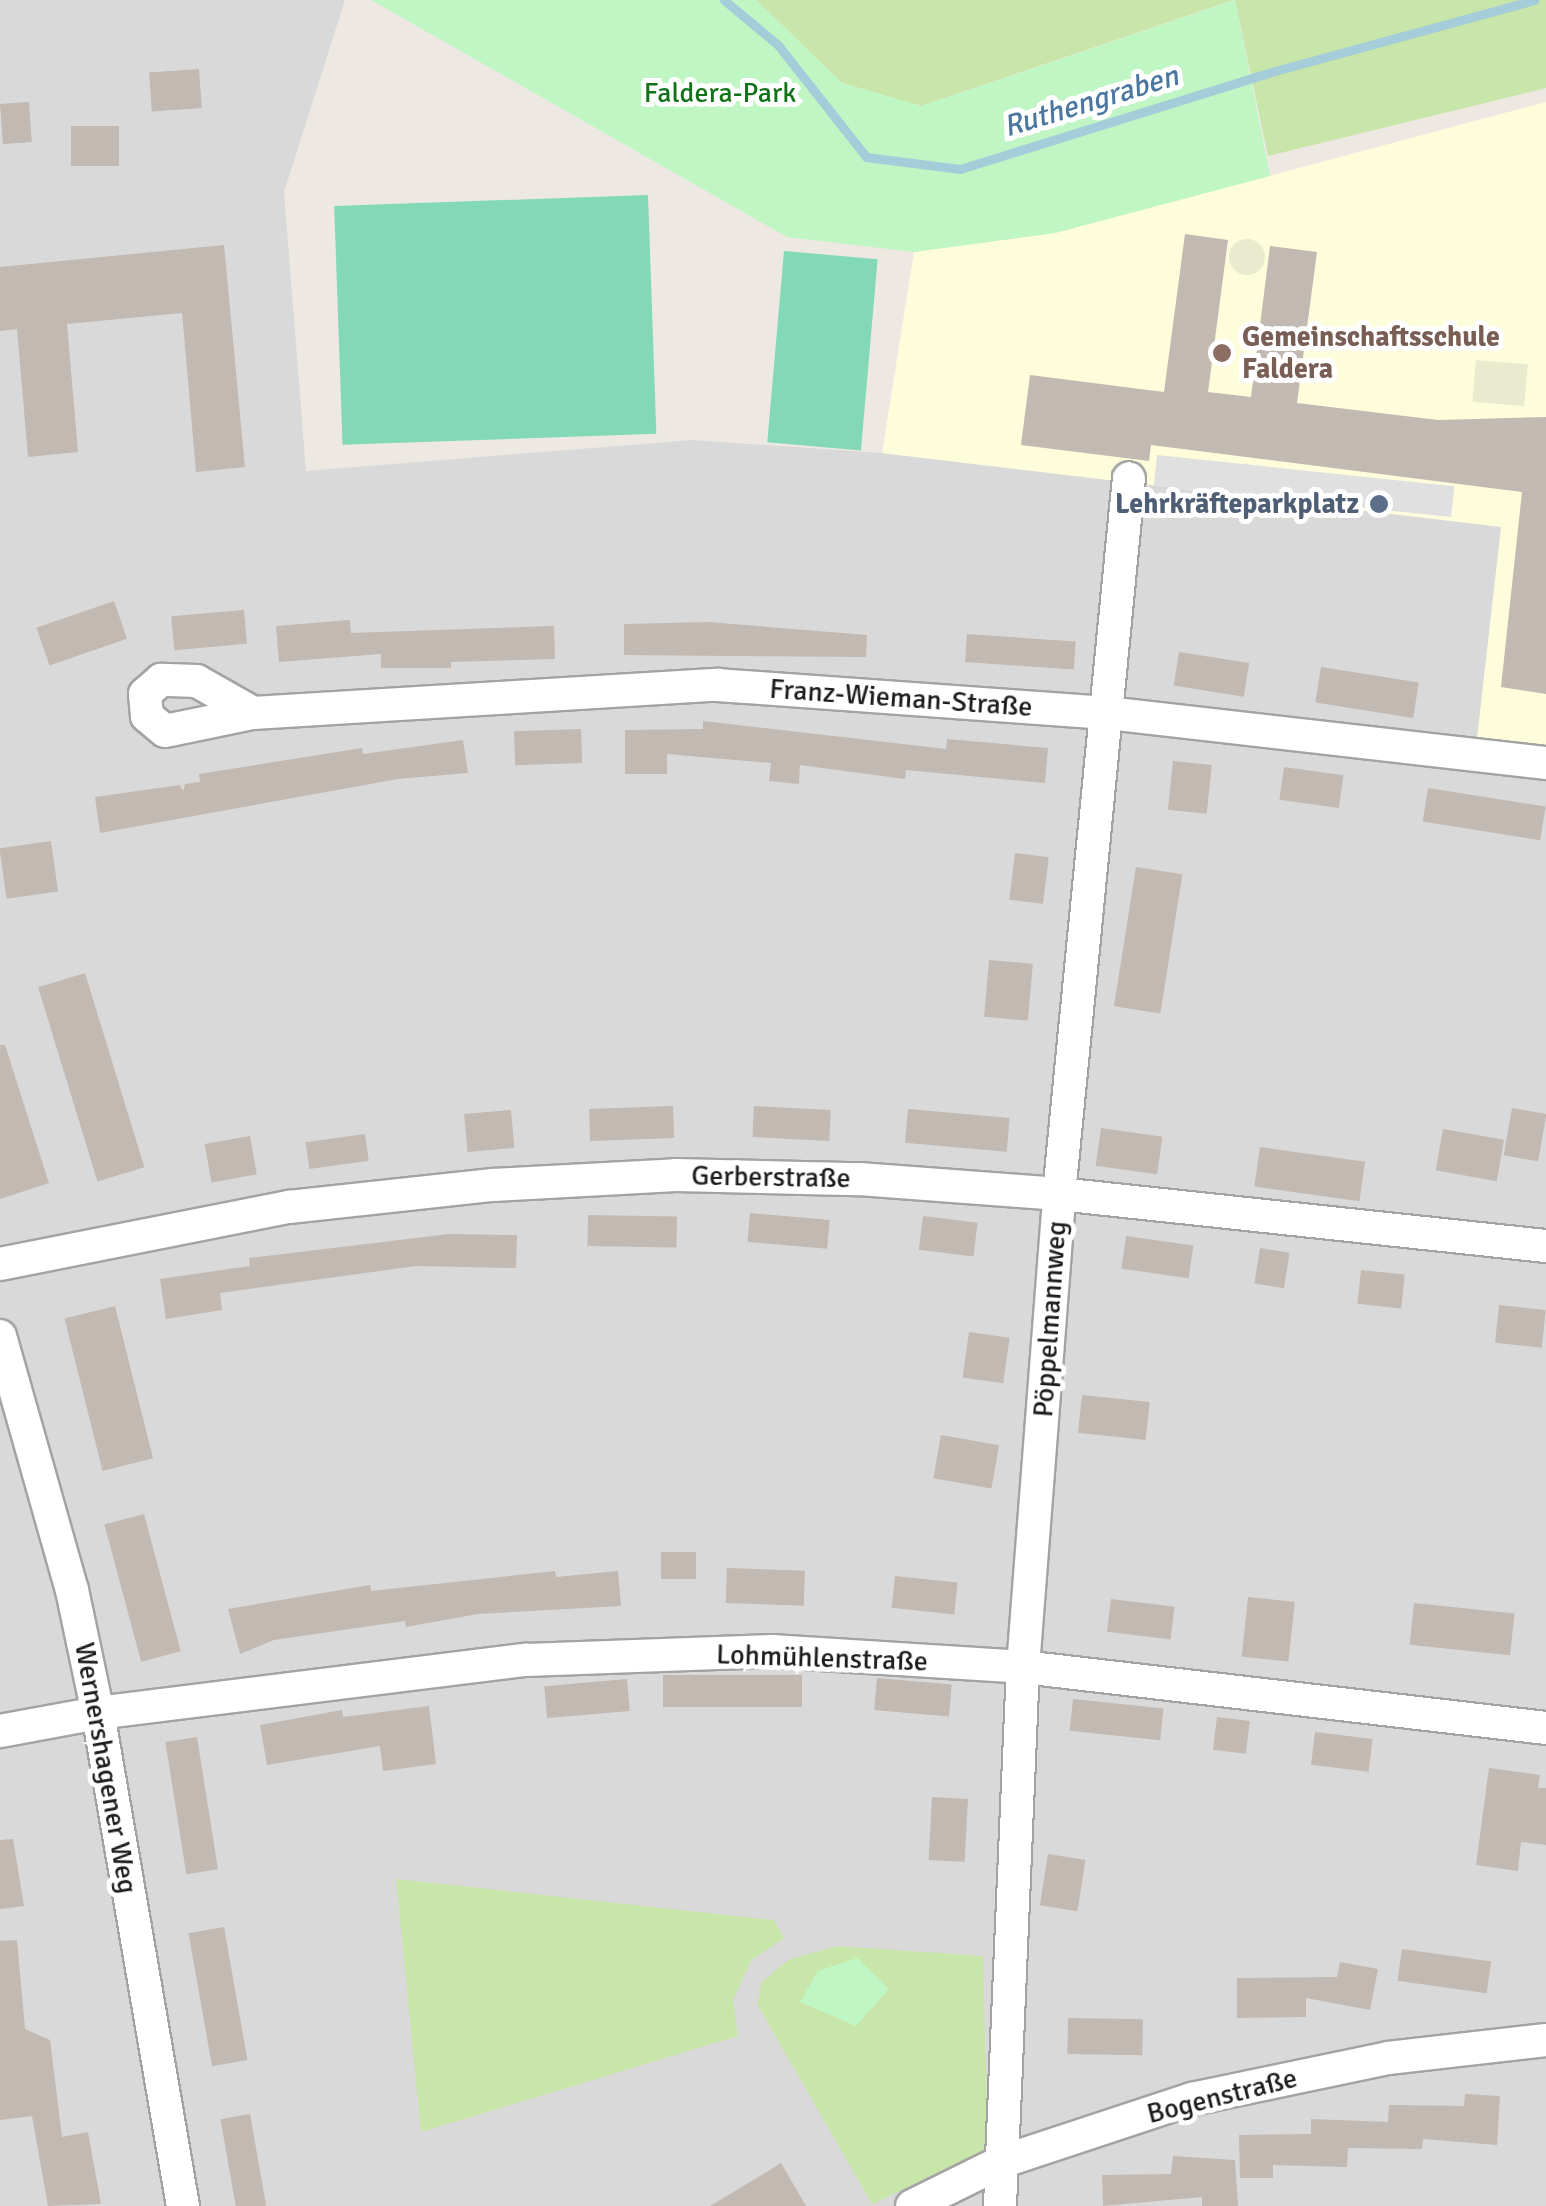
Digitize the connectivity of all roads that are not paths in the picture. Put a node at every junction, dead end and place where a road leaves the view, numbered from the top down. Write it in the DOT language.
graph roads {
  1 [pos="1129,478"];
  2 [pos="253,713"];
  3 [pos="1107,713"];
  4 [pos="1546,763"];
  5 [pos="1060,1194"];
  6 [pos="1546,1246"];
  7 [pos="0,1264"];
  8 [pos="0,1336"];
  9 [pos="1024,1668"];
  10 [pos="98,1713"];
  11 [pos="1546,1728"];
  12 [pos="0,1732"];
  13 [pos="1546,2040"];
  14 [pos="1001,2162"];
  15 [pos="183,2206"];
  16 [pos="912,2206"];
  17 [pos="1000,2206"];
  1 -- 3 [label="street, Pöppelmannweg"];
  2 -- 3 [label="street, Franz-Wieman-Straße"];
  3 -- 4 [label="street, Franz-Wieman-Straße"];
  3 -- 5 [label="street, Pöppelmannweg"];
  5 -- 6 [label="street, Gerberstraße"];
  5 -- 7 [label="street, Gerberstraße"];
  5 -- 9 [label="street, Pöppelmannweg"];
  8 -- 10 [label="street, Wernershagener Weg"];
  9 -- 10 [label="street, Lohmühlenstraße"];
  9 -- 11 [label="street, Lohmühlenstraße"];
  9 -- 14 [label="street, Pöppelmannweg"];
  10 -- 12 [label="street, Lohmühlenstraße"];
  10 -- 15 [label="street, Wernershagener Weg"];
  13 -- 14 [label="street, Bogenstraße"];
  14 -- 16 [label="street, Bogenstraße"];
  14 -- 17 [label="street, Pöppelmannweg"];
}
